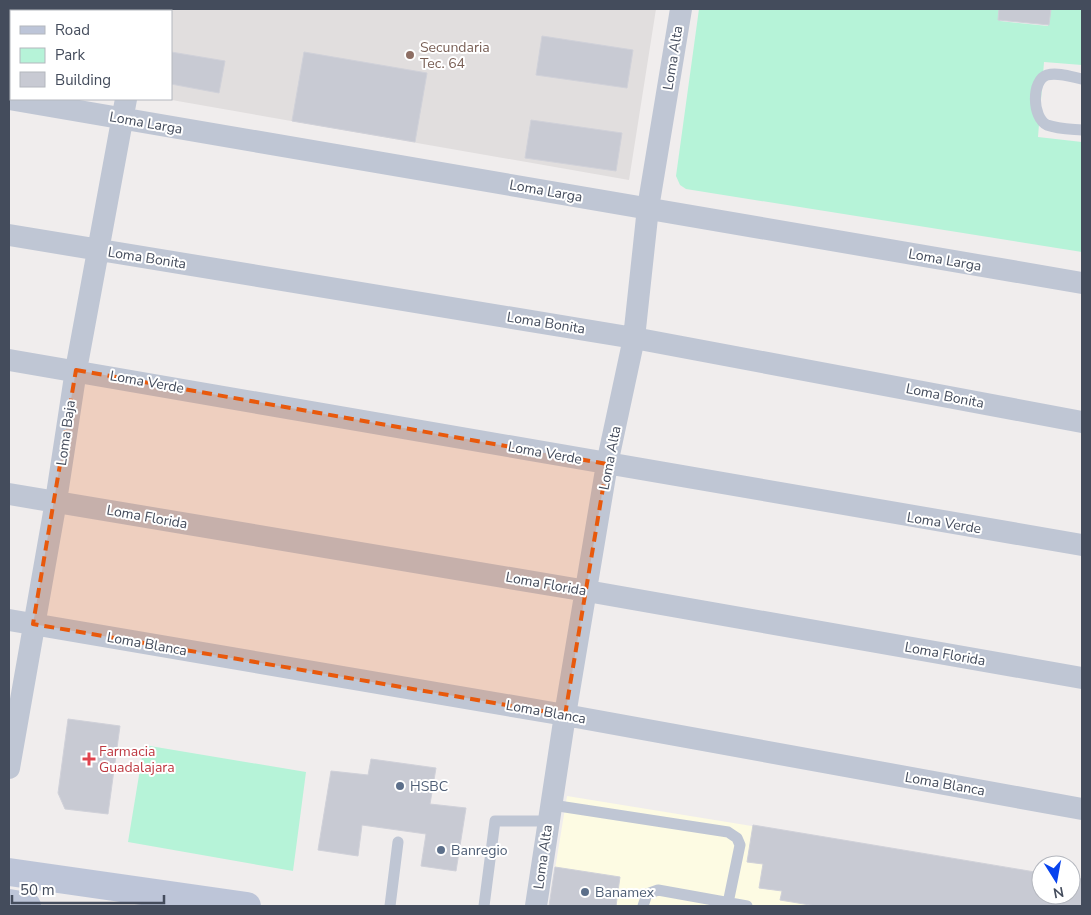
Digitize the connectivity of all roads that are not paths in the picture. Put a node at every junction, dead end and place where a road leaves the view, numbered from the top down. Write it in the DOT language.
graph roads {
  1 [pos="681,9"];
  2 [pos="1082,78"];
  3 [pos="20,100"];
  4 [pos="124,109"];
  5 [pos="1082,130"];
  6 [pos="648,208"];
  7 [pos="9,235"];
  8 [pos="99,250"];
  9 [pos="1082,283"];
  10 [pos="634,338"];
  11 [pos="9,360"];
  12 [pos="76,370"];
  13 [pos="1082,422"];
  14 [pos="608,464"];
  15 [pos="9,494"];
  16 [pos="56,501"];
  17 [pos="1082,545"];
  18 [pos="587,591"];
  19 [pos="9,620"];
  20 [pos="33,624"];
  21 [pos="1082,678"];
  22 [pos="565,715"];
  23 [pos="9,768"];
  24 [pos="1082,809"];
  25 [pos="550,812"];
  26 [pos="398,842"];
  27 [pos="9,872"];
  28 [pos="196,903"];
  29 [pos="728,903"];
  30 [pos="9,904"];
  31 [pos="27,906"];
  32 [pos="246,906"];
  33 [pos="390,906"];
  34 [pos="484,906"];
  35 [pos="536,906"];
  36 [pos="643,906"];
  37 [pos="747,906"];
  1 -- 6 [label="street, Loma Alta"];
  2 -- 5 [label="lane"];
  3 -- 4 [label="street, Loma Larga"];
  4 -- 6 [label="street, Loma Larga"];
  4 -- 8 [label="street, Loma Baja"];
  6 -- 9 [label="street, Loma Larga"];
  6 -- 10 [label="street, Loma Alta"];
  7 -- 8 [label="street, Loma Bonita"];
  8 -- 10 [label="street, Loma Bonita"];
  8 -- 12 [label="street, Loma Baja"];
  10 -- 13 [label="street, Loma Bonita"];
  10 -- 14 [label="street, Loma Alta"];
  11 -- 12 [label="street, Loma Verde"];
  12 -- 14 [label="street, Loma Verde"];
  12 -- 16 [label="street, Loma Baja"];
  14 -- 17 [label="street, Loma Verde"];
  14 -- 18 [label="street, Loma Alta"];
  15 -- 16 [label="street, Loma Florida"];
  16 -- 18 [label="street, Loma Florida"];
  16 -- 20 [label="street, Loma Baja"];
  18 -- 21 [label="street, Loma Florida"];
  18 -- 22 [label="street, Loma Alta"];
  19 -- 20 [label="street, Loma Blanca"];
  20 -- 22 [label="street, Loma Blanca"];
  20 -- 23 [label="street, Loma Baja"];
  22 -- 24 [label="street, Loma Blanca"];
  22 -- 25 [label="street, Loma Alta"];
  25 -- 29 [label="lane"];
  25 -- 34 [label="lane"];
  25 -- 35 [label="street, Loma Alta"];
  26 -- 33 [label="lane"];
  27 -- 28 [label="main road"];
  28 -- 32 [label="main road"];
  29 -- 36 [label="lane"];
  29 -- 37 [label="lane"];
  30 -- 31 [label="main road"];
}
